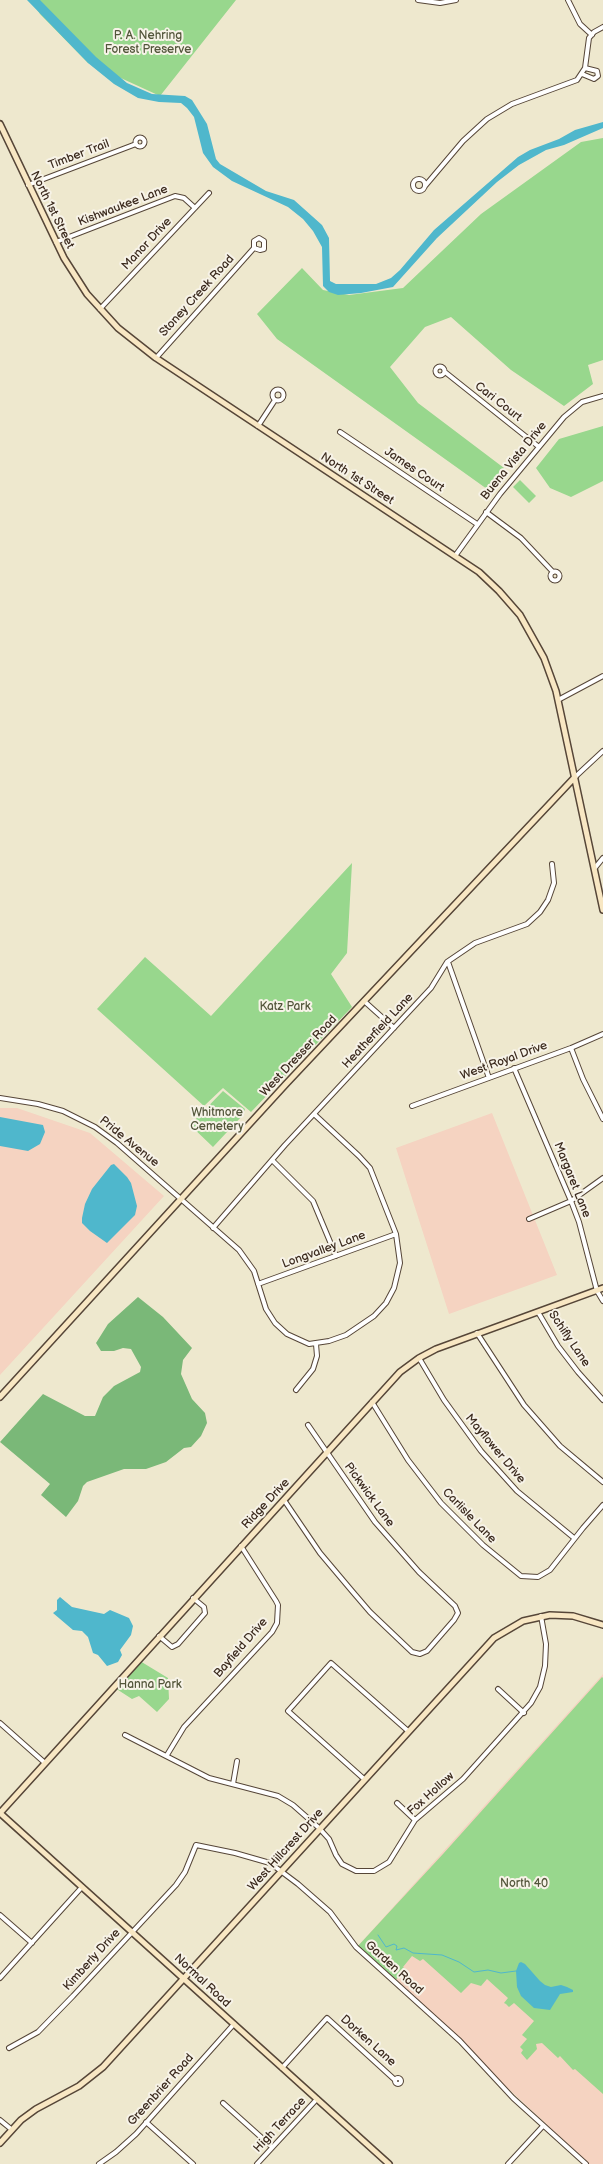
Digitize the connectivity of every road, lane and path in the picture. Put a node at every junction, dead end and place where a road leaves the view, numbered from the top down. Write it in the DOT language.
graph roads {
  1 [pos="418,0"];
  2 [pos="456,0"];
  3 [pos="568,0"];
  4 [pos="603,27"];
  5 [pos="592,35"];
  6 [pos="585,68"];
  7 [pos="582,74"];
  8 [pos="0,124"];
  9 [pos="136,144"];
  10 [pos="28,185"];
  11 [pos="425,186"];
  12 [pos="209,193"];
  13 [pos="195,208"];
  14 [pos="55,242"];
  15 [pos="254,248"];
  16 [pos="100,309"];
  17 [pos="156,358"];
  18 [pos="445,372"];
  19 [pos="603,396"];
  20 [pos="275,400"];
  21 [pos="258,426"];
  22 [pos="340,432"];
  23 [pos="539,447"];
  24 [pos="486,512"];
  25 [pos="477,524"];
  26 [pos="455,556"];
  27 [pos="553,572"];
  28 [pos="603,676"];
  29 [pos="558,700"];
  30 [pos="603,751"];
  31 [pos="576,777"];
  32 [pos="603,858"];
  33 [pos="552,864"];
  34 [pos="594,869"];
  35 [pos="603,910"];
  36 [pos="448,962"];
  37 [pos="364,1001"];
  38 [pos="394,1028"];
  39 [pos="603,1034"];
  40 [pos="571,1048"];
  41 [pos="514,1068"];
  42 [pos="489,1078"];
  43 [pos="0,1098"];
  44 [pos="412,1106"];
  45 [pos="314,1114"];
  46 [pos="603,1119"];
  47 [pos="272,1160"];
  48 [pos="603,1178"];
  49 [pos="180,1200"];
  50 [pos="571,1201"];
  51 [pos="529,1220"];
  52 [pos="213,1228"];
  53 [pos="396,1234"];
  54 [pos="336,1256"];
  55 [pos="258,1284"];
  56 [pos="603,1288"];
  57 [pos="597,1291"];
  58 [pos="603,1301"];
  59 [pos="538,1312"];
  60 [pos="477,1333"];
  61 [pos="316,1344"];
  62 [pos="419,1358"];
  63 [pos="296,1390"];
  64 [pos="0,1397"];
  65 [pos="603,1400"];
  66 [pos="372,1402"];
  67 [pos="308,1424"];
  68 [pos="326,1452"];
  69 [pos="603,1482"];
  70 [pos="284,1500"];
  71 [pos="603,1505"];
  72 [pos="574,1538"];
  73 [pos="241,1546"];
  74 [pos="193,1598"];
  75 [pos="541,1616"];
  76 [pos="603,1626"];
  77 [pos="159,1636"];
  78 [pos="498,1689"];
  79 [pos="524,1713"];
  80 [pos="0,1723"];
  81 [pos="408,1731"];
  82 [pos="125,1735"];
  83 [pos="167,1755"];
  84 [pos="237,1762"];
  85 [pos="46,1763"];
  86 [pos="364,1779"];
  87 [pos="233,1784"];
  88 [pos="397,1803"];
  89 [pos="0,1813"];
  90 [pos="415,1820"];
  91 [pos="319,1828"];
  92 [pos="281,1871"];
  93 [pos="182,1876"];
  94 [pos="82,1887"];
  95 [pos="0,1915"];
  96 [pos="132,1932"];
  97 [pos="32,1943"];
  98 [pos="0,1978"];
  99 [pos="184,1978"];
  100 [pos="234,2024"];
  101 [pos="9,2048"];
  102 [pos="282,2068"];
  103 [pos="396,2080"];
  104 [pos="317,2099"];
  105 [pos="223,2103"];
  106 [pos="0,2120"];
  107 [pos="146,2122"];
  108 [pos="543,2126"];
  109 [pos="11,2129"];
  110 [pos="0,2143"];
  111 [pos="272,2148"];
  112 [pos="99,2164"];
  113 [pos="193,2164"];
  114 [pos="257,2164"];
  115 [pos="389,2164"];
  116 [pos="508,2164"];
  117 [pos="586,2164"];
  1 -- 2 [label="street"];
  3 -- 5 [label="street"];
  4 -- 5 [label="street"];
  5 -- 6 [label="street"];
  6 -- 7 [label="street"];
  6 -- 7 [label="street"];
  7 -- 11 [label="street"];
  8 -- 10 [label="street, North 1st Street"];
  9 -- 10 [label="street, Timber Trail"];
  10 -- 14 [label="street, North 1st Street"];
  12 -- 13 [label="street, Manor Drive"];
  13 -- 14 [label="street, Kishwaukee Lane"];
  13 -- 16 [label="street, Manor Drive"];
  14 -- 16 [label="street, North 1st Street"];
  15 -- 17 [label="street, Stoney Creek Road"];
  16 -- 17 [label="street, North 1st Street"];
  17 -- 21 [label="street, North 1st Street"];
  18 -- 23 [label="street, Cari Court"];
  19 -- 23 [label="street, Buena Vista Drive"];
  20 -- 21 [label="street"];
  21 -- 26 [label="street, North 1st Street"];
  22 -- 25 [label="street, James Court"];
  23 -- 24 [label="street, Buena Vista Drive"];
  24 -- 25 [label="street, Buena Vista Drive"];
  24 -- 27 [label="street"];
  25 -- 26 [label="street, Buena Vista Drive"];
  26 -- 29 [label="street, North 1st Street"];
  28 -- 29 [label="street"];
  29 -- 31 [label="street, North 1st Street"];
  30 -- 31 [label="street"];
  31 -- 34 [label="street, North 1st Street"];
  31 -- 37 [label="street, West Dresser Road"];
  32 -- 34 [label="street"];
  33 -- 36 [label="street, Heatherfield Lane"];
  34 -- 35 [label="street, North 1st Street"];
  36 -- 38 [label="street, Heatherfield Lane"];
  36 -- 42 [label="street"];
  37 -- 38 [label="street"];
  37 -- 49 [label="street, West Dresser Road"];
  38 -- 45 [label="street, Heatherfield Lane"];
  39 -- 40 [label="street, West Royal Drive"];
  40 -- 41 [label="street, West Royal Drive"];
  40 -- 46 [label="street"];
  41 -- 42 [label="street, West Royal Drive"];
  41 -- 50 [label="street, Margaret Lane"];
  42 -- 44 [label="street, West Royal Drive"];
  43 -- 49 [label="street, Pride Avenue"];
  45 -- 47 [label="street, Heatherfield Lane"];
  45 -- 53 [label="street"];
  47 -- 52 [label="street, Heatherfield Lane"];
  47 -- 54 [label="street"];
  48 -- 50 [label="street"];
  49 -- 52 [label="street, Pride Avenue"];
  49 -- 64 [label="street, West Dresser Road"];
  50 -- 51 [label="street"];
  50 -- 57 [label="street, Margaret Lane"];
  52 -- 55 [label="street, Pride Avenue"];
  53 -- 54 [label="street, Longvalley Lane"];
  53 -- 61 [label="street"];
  54 -- 55 [label="street, Longvalley Lane"];
  55 -- 61 [label="street, Pride Avenue"];
  56 -- 57 [label="street, Ridge Drive"];
  57 -- 58 [label="street, Margaret Lane"];
  57 -- 59 [label="street, Ridge Drive"];
  59 -- 60 [label="street, Ridge Drive"];
  59 -- 65 [label="street, Schifly Lane"];
  60 -- 62 [label="street, Ridge Drive"];
  60 -- 69 [label="street"];
  61 -- 63 [label="street"];
  62 -- 66 [label="street, Ridge Drive"];
  62 -- 72 [label="street, Mayflower Drive"];
  66 -- 68 [label="street, Ridge Drive"];
  66 -- 72 [label="street, Carlisle Lane"];
  67 -- 68 [label="street, Pickwick Lane"];
  68 -- 70 [label="street, Ridge Drive"];
  68 -- 70 [label="street, Pickwick Lane"];
  70 -- 73 [label="street, Ridge Drive"];
  71 -- 72 [label="street"];
  73 -- 74 [label="street, Ridge Drive"];
  73 -- 83 [label="street, Bayfield Drive"];
  74 -- 77 [label="street, Ridge Drive"];
  74 -- 77 [label="street"];
  75 -- 76 [label="street, West Hillcrest Drive"];
  75 -- 79 [label="street, Fox Hollow"];
  75 -- 81 [label="street, West Hillcrest Drive"];
  77 -- 85 [label="street, Ridge Drive"];
  78 -- 79 [label="street"];
  79 -- 90 [label="street, Fox Hollow"];
  80 -- 85 [label="street"];
  81 -- 86 [label="street, West Hillcrest Drive"];
  81 -- 86 [label="street"];
  82 -- 83 [label="street, Fox Hollow"];
  83 -- 87 [label="street, Fox Hollow"];
  84 -- 87 [label="street"];
  85 -- 89 [label="street, Ridge Drive"];
  86 -- 91 [label="street, West Hillcrest Drive"];
  87 -- 91 [label="street, Fox Hollow"];
  88 -- 90 [label="street"];
  89 -- 94 [label="street, Normal Road"];
  90 -- 91 [label="street, Fox Hollow"];
  91 -- 92 [label="street, West Hillcrest Drive"];
  92 -- 93 [label="street, Garden Road"];
  92 -- 99 [label="street, West Hillcrest Drive"];
  92 -- 108 [label="street, Garden Road"];
  93 -- 96 [label="street, Kimberly Drive"];
  94 -- 96 [label="street, Normal Road"];
  94 -- 97 [label="street"];
  95 -- 97 [label="street"];
  96 -- 99 [label="street, Normal Road"];
  96 -- 101 [label="street, Kimberly Drive"];
  97 -- 98 [label="street"];
  99 -- 100 [label="street, Normal Road"];
  99 -- 109 [label="street, West Hillcrest Drive"];
  100 -- 102 [label="street, Normal Road"];
  100 -- 107 [label="street, Greenbrier Road"];
  102 -- 103 [label="street, Dorken Lane"];
  102 -- 104 [label="street, Normal Road"];
  104 -- 111 [label="street, High Terrace"];
  104 -- 115 [label="street, Normal Road"];
  105 -- 111 [label="street"];
  106 -- 109 [label="street"];
  107 -- 112 [label="street, Greenbrier Road"];
  107 -- 113 [label="street"];
  108 -- 116 [label="street"];
  108 -- 117 [label="street, Garden Road"];
  109 -- 110 [label="street, West Hillcrest Drive"];
  111 -- 114 [label="street, High Terrace"];
}
